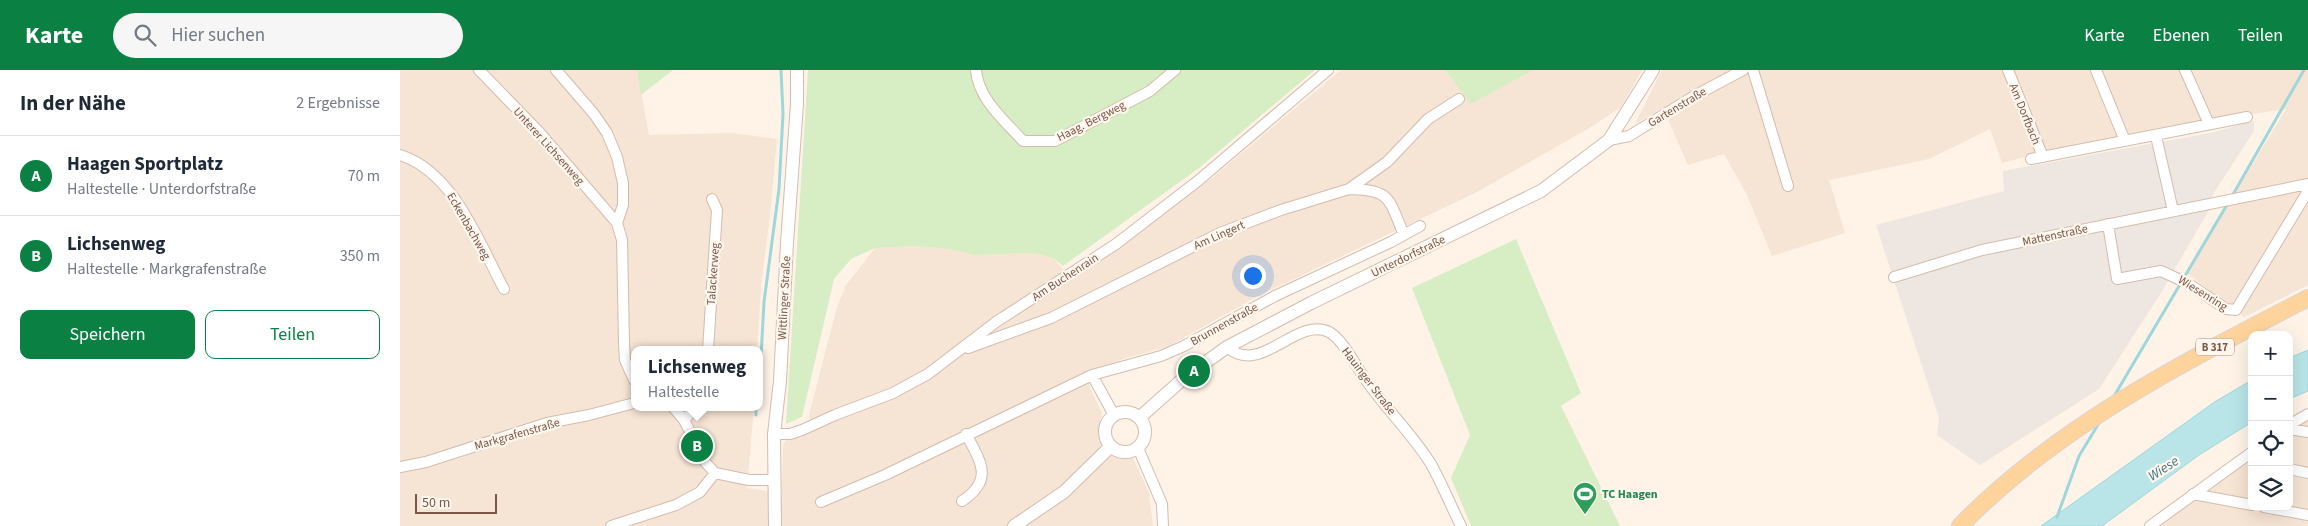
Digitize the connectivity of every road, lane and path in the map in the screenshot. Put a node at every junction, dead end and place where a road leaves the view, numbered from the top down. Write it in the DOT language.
graph roads {
  1 [pos="479,70"];
  2 [pos="556,70"];
  3 [pos="797,70"];
  4 [pos="976,70"];
  5 [pos="1175,70"];
  6 [pos="1328,70"];
  7 [pos="1653,70"];
  8 [pos="1743,70"];
  9 [pos="1753,70"];
  10 [pos="2008,70"];
  11 [pos="2096,70"];
  12 [pos="2185,70"];
  13 [pos="1459,99"];
  14 [pos="2247,117"];
  15 [pos="2209,124"];
  16 [pos="2156,136"];
  17 [pos="1609,140"];
  18 [pos="2125,141"];
  19 [pos="400,154"];
  20 [pos="2043,157"];
  21 [pos="2031,159"];
  22 [pos="2308,184"];
  23 [pos="1788,186"];
  24 [pos="1349,189"];
  25 [pos="2308,191"];
  26 [pos="712,199"];
  27 [pos="2172,211"];
  28 [pos="617,223"];
  29 [pos="2108,224"];
  30 [pos="1420,226"];
  31 [pos="1404,235"];
  32 [pos="1894,278"];
  33 [pos="504,289"];
  34 [pos="2308,298"];
  35 [pos="708,346"];
  36 [pos="1227,347"];
  37 [pos="963,350"];
  38 [pos="631,373"];
  39 [pos="1092,375"];
  40 [pos="631,404"];
  41 [pos="676,411"];
  42 [pos="692,411"];
  43 [pos="2308,414"];
  44 [pos="1114,416"];
  45 [pos="1140,418"];
  46 [pos="684,420"];
  47 [pos="2293,424"];
  48 [pos="2293,428"];
  49 [pos="2308,432"];
  50 [pos="774,434"];
  51 [pos="966,434"];
  52 [pos="1111,446"];
  53 [pos="1138,448"];
  54 [pos="2248,455"];
  55 [pos="2240,460"];
  56 [pos="2248,461"];
  57 [pos="400,467"];
  58 [pos="2293,470"];
  59 [pos="715,473"];
  60 [pos="2308,473"];
  61 [pos="773,480"];
  62 [pos="2193,494"];
  63 [pos="962,501"];
  64 [pos="821,502"];
  65 [pos="2248,504"];
  66 [pos="2286,511"];
  67 [pos="2308,515"];
  68 [pos="611,526"];
  69 [pos="775,526"];
  70 [pos="1014,526"];
  71 [pos="1163,526"];
  72 [pos="1460,526"];
  73 [pos="1960,526"];
  74 [pos="2150,526"];
  1 -- 28 [label="street, Unterer Lichsenweg"];
  2 -- 28 [label="street"];
  3 -- 50 [label="street, Wittlinger Straße"];
  4 -- 5 [label="street, Haag. Bergweg"];
  6 -- 37 [label="street, Am Buchenrain"];
  7 -- 17 [label="street, Unterdorfstraße"];
  8 -- 17 [label="street, Gartenstraße"];
  9 -- 23 [label="street"];
  10 -- 20 [label="street, Am Dorfbach"];
  11 -- 18 [label="street"];
  12 -- 15 [label="street"];
  13 -- 24 [label="street, Am Lingert"];
  14 -- 15 [label="street, Am Dorfbach"];
  15 -- 16 [label="street, Am Dorfbach"];
  16 -- 18 [label="street, Am Dorfbach"];
  16 -- 27 [label="street"];
  17 -- 36 [label="street, Unterdorfstraße"];
  18 -- 20 [label="street, Am Dorfbach"];
  19 -- 33 [label="street, Eckenbachweg"];
  20 -- 21 [label="street, Am Dorfbach"];
  22 -- 27 [label="street, Mattenstraße"];
  24 -- 31 [label="street"];
  24 -- 37 [label="street, Am Lingert"];
  25 -- 29 [label="street, Wiesenring"];
  26 -- 35 [label="street, Talackerweg"];
  27 -- 29 [label="street, Mattenstraße"];
  28 -- 38 [label="street"];
  29 -- 32 [label="street, Mattenstraße"];
  30 -- 31 [label="street, Unterdorfstraße"];
  31 -- 39 [label="street, Brunnenstraße"];
  34 -- 73 [label="main road, B 317"];
  36 -- 45 [label="street, Unterdorfstraße"];
  36 -- 72 [label="street, Hauinger Straße"];
  37 -- 50 [label="street, Am Buchenrain"];
  39 -- 44 [label="street"];
  39 -- 51 [label="street, Brunnenstraße"];
  40 -- 57 [label="street, Markgrafenstraße"];
  41 -- 46 [label="street"];
  42 -- 46 [label="street"];
  43 -- 47 [label="street"];
  44 -- 45 [label="street"];
  44 -- 52 [label="street"];
  45 -- 53 [label="street"];
  46 -- 59 [label="street"];
  48 -- 49 [label="street"];
  50 -- 61 [label="street, Wittlinger Straße"];
  51 -- 63 [label="street"];
  51 -- 64 [label="street, Brunnenstraße"];
  52 -- 53 [label="street"];
  52 -- 70 [label="street"];
  53 -- 71 [label="street"];
  54 -- 55 [label="street"];
  55 -- 56 [label="street"];
  55 -- 62 [label="street"];
  58 -- 60 [label="street"];
  59 -- 61 [label="street"];
  59 -- 68 [label="street"];
  61 -- 69 [label="street, Wittlinger Straße"];
  62 -- 65 [label="street"];
  62 -- 74 [label="street"];
  66 -- 67 [label="street"];
}
